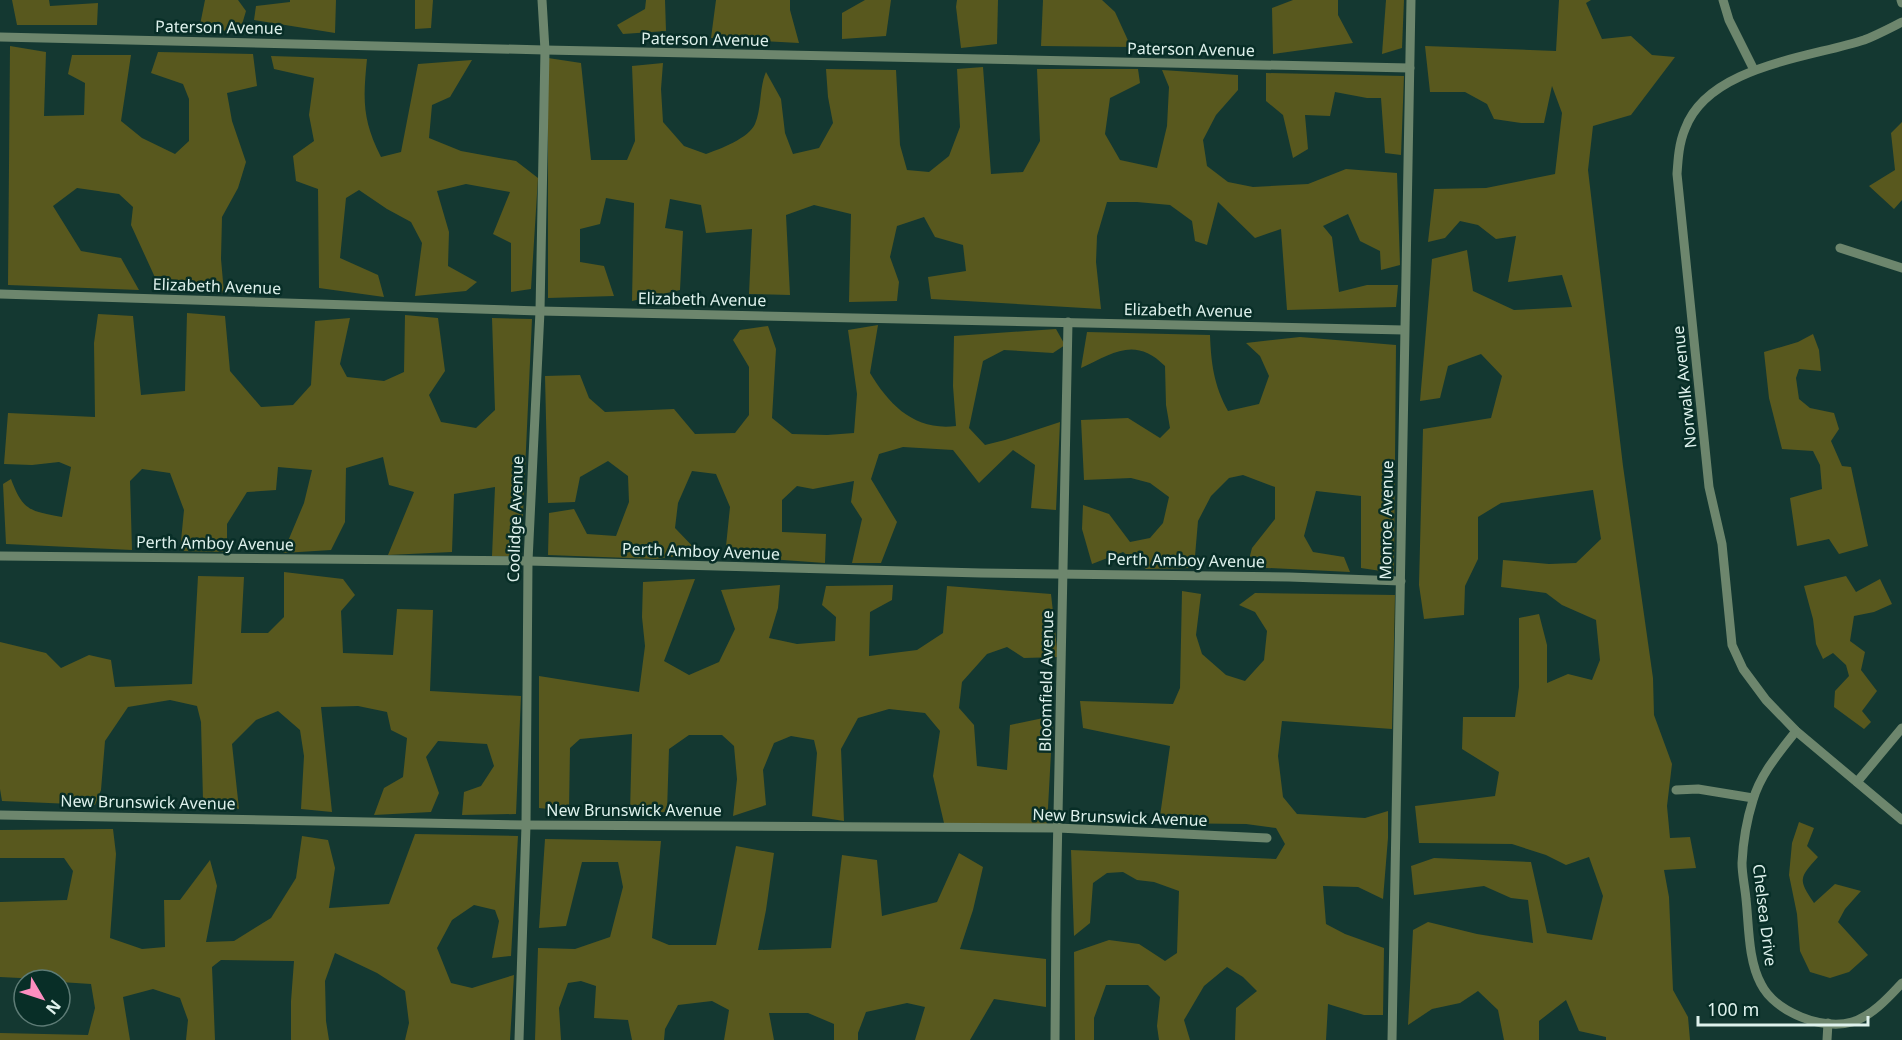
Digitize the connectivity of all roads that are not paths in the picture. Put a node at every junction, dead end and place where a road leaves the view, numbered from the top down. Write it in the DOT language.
graph roads {
  1 [pos="542,0"];
  2 [pos="1411,0"];
  3 [pos="1723,0"];
  4 [pos="1902,22"];
  5 [pos="0,36"];
  6 [pos="545,50"];
  7 [pos="1410,68"];
  8 [pos="1754,70"];
  9 [pos="1840,248"];
  10 [pos="1902,268"];
  11 [pos="0,294"];
  12 [pos="540,311"];
  13 [pos="1068,322"];
  14 [pos="1404,330"];
  15 [pos="0,556"];
  16 [pos="528,561"];
  17 [pos="1063,574"];
  18 [pos="1401,581"];
  19 [pos="1902,728"];
  20 [pos="1796,731"];
  21 [pos="1857,782"];
  22 [pos="1676,790"];
  23 [pos="1754,798"];
  24 [pos="0,814"];
  25 [pos="1902,820"];
  26 [pos="526,825"];
  27 [pos="1058,828"];
  28 [pos="1267,838"];
  29 [pos="1902,983"];
  30 [pos="1828,1023"];
  31 [pos="519,1040"];
  32 [pos="1055,1040"];
  33 [pos="1392,1040"];
  34 [pos="1827,1040"];
  1 -- 6 [label="street, Coolidge Avenue"];
  2 -- 7 [label="street, Monroe Avenue"];
  3 -- 8 [label="street"];
  4 -- 8 [label="street, Norwalk Avenue"];
  5 -- 6 [label="street, Paterson Avenue"];
  6 -- 7 [label="street, Paterson Avenue"];
  6 -- 12 [label="street, Coolidge Avenue"];
  7 -- 14 [label="street, Monroe Avenue"];
  8 -- 20 [label="street, Norwalk Avenue"];
  9 -- 10 [label="street"];
  11 -- 12 [label="street, Elizabeth Avenue"];
  12 -- 13 [label="street, Elizabeth Avenue"];
  12 -- 16 [label="street, Coolidge Avenue"];
  13 -- 14 [label="street, Elizabeth Avenue"];
  13 -- 17 [label="street, Bloomfield Avenue"];
  14 -- 18 [label="street, Monroe Avenue"];
  15 -- 16 [label="street, Perth Amboy Avenue"];
  16 -- 17 [label="street, Perth Amboy Avenue"];
  16 -- 26 [label="street, Coolidge Avenue"];
  17 -- 18 [label="street, Perth Amboy Avenue"];
  17 -- 27 [label="street, Bloomfield Avenue"];
  18 -- 33 [label="street, Monroe Avenue"];
  19 -- 21 [label="street"];
  20 -- 21 [label="street, Norwalk Avenue"];
  20 -- 23 [label="street, Chelsea Drive"];
  21 -- 25 [label="street, Norwalk Avenue"];
  22 -- 23 [label="street"];
  23 -- 30 [label="street, Chelsea Drive"];
  24 -- 26 [label="street, New Brunswick Avenue"];
  26 -- 27 [label="street, New Brunswick Avenue"];
  26 -- 31 [label="street, Coolidge Avenue"];
  27 -- 28 [label="street, New Brunswick Avenue"];
  27 -- 32 [label="street, Bloomfield Avenue"];
  29 -- 30 [label="street, Chelsea Drive"];
  30 -- 34 [label="street"];
}
